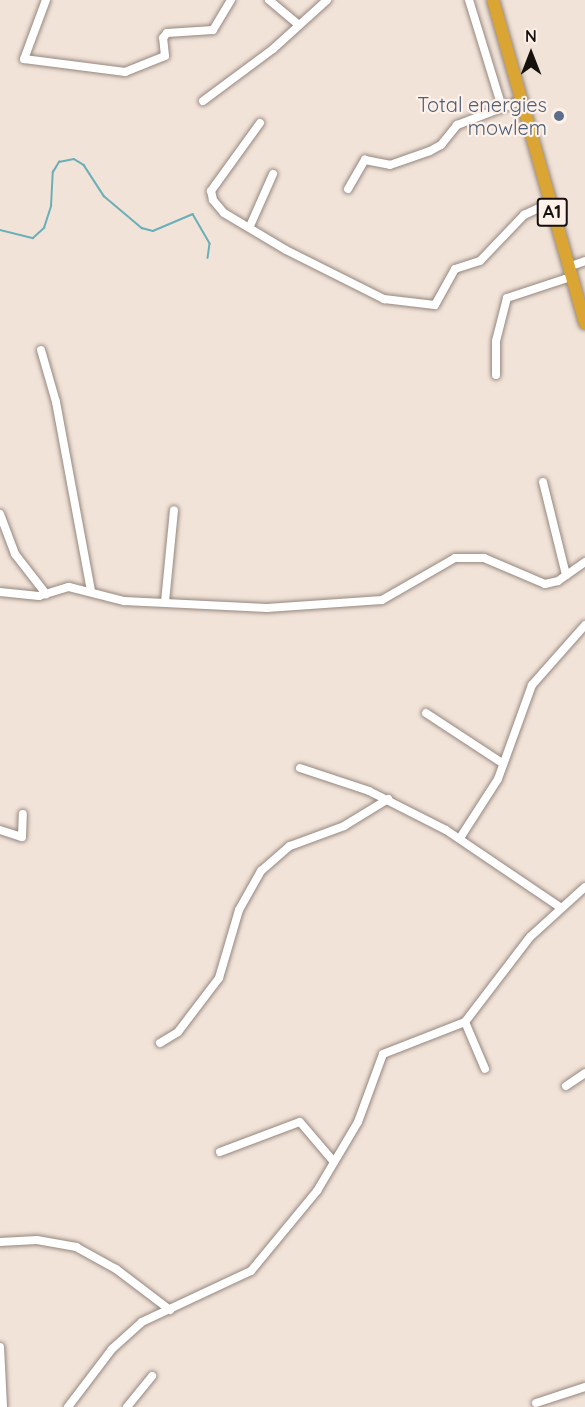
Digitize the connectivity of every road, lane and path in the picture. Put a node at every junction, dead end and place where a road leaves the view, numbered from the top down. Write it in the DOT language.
graph roads {
  1 [pos="46,0"];
  2 [pos="231,0"];
  3 [pos="269,0"];
  4 [pos="327,0"];
  5 [pos="469,0"];
  6 [pos="493,0"];
  7 [pos="298,24"];
  8 [pos="522,100"];
  9 [pos="203,101"];
  10 [pos="502,107"];
  11 [pos="260,123"];
  12 [pos="273,174"];
  13 [pos="348,189"];
  14 [pos="550,203"];
  15 [pos="250,226"];
  16 [pos="585,261"];
  17 [pos="570,272"];
  18 [pos="585,323"];
  19 [pos="41,350"];
  20 [pos="496,375"];
  21 [pos="543,482"];
  22 [pos="174,510"];
  23 [pos="0,514"];
  24 [pos="585,562"];
  25 [pos="566,574"];
  26 [pos="91,591"];
  27 [pos="0,592"];
  28 [pos="46,594"];
  29 [pos="165,602"];
  30 [pos="585,625"];
  31 [pos="426,712"];
  32 [pos="502,764"];
  33 [pos="300,768"];
  34 [pos="388,799"];
  35 [pos="23,814"];
  36 [pos="0,830"];
  37 [pos="460,838"];
  38 [pos="585,887"];
  39 [pos="561,908"];
  40 [pos="465,1022"];
  41 [pos="160,1043"];
  42 [pos="485,1070"];
  43 [pos="585,1073"];
  44 [pos="566,1086"];
  45 [pos="220,1152"];
  46 [pos="334,1162"];
  47 [pos="0,1242"];
  48 [pos="170,1310"];
  49 [pos="0,1347"];
  50 [pos="152,1376"];
  51 [pos="585,1387"];
  52 [pos="536,1403"];
  53 [pos="3,1407"];
  54 [pos="68,1407"];
  55 [pos="127,1407"];
  1 -- 2 [label="street"];
  3 -- 7 [label="street"];
  4 -- 7 [label="street"];
  5 -- 10 [label="street"];
  6 -- 8 [label="highway, A1"];
  7 -- 9 [label="street"];
  8 -- 10 [label="street"];
  8 -- 14 [label="highway, A1 / A1"];
  10 -- 13 [label="street"];
  11 -- 15 [label="street"];
  12 -- 15 [label="street"];
  14 -- 15 [label="street"];
  14 -- 17 [label="highway, A1 / A1"];
  16 -- 17 [label="street"];
  17 -- 18 [label="highway, A1 / A1"];
  17 -- 20 [label="street"];
  19 -- 26 [label="street"];
  21 -- 25 [label="street"];
  22 -- 29 [label="street"];
  23 -- 28 [label="street"];
  24 -- 25 [label="street"];
  25 -- 29 [label="street"];
  26 -- 28 [label="street"];
  26 -- 29 [label="street"];
  27 -- 28 [label="street"];
  30 -- 32 [label="street"];
  31 -- 32 [label="street"];
  32 -- 37 [label="street"];
  33 -- 34 [label="street"];
  34 -- 37 [label="street"];
  34 -- 41 [label="street"];
  35 -- 36 [label="street"];
  37 -- 39 [label="street"];
  38 -- 39 [label="street"];
  39 -- 40 [label="street"];
  40 -- 42 [label="street"];
  40 -- 46 [label="street"];
  43 -- 44 [label="street"];
  45 -- 46 [label="street"];
  46 -- 48 [label="street"];
  47 -- 48 [label="street"];
  48 -- 54 [label="street"];
  49 -- 53 [label="street"];
  50 -- 55 [label="street"];
  51 -- 52 [label="street"];
}
